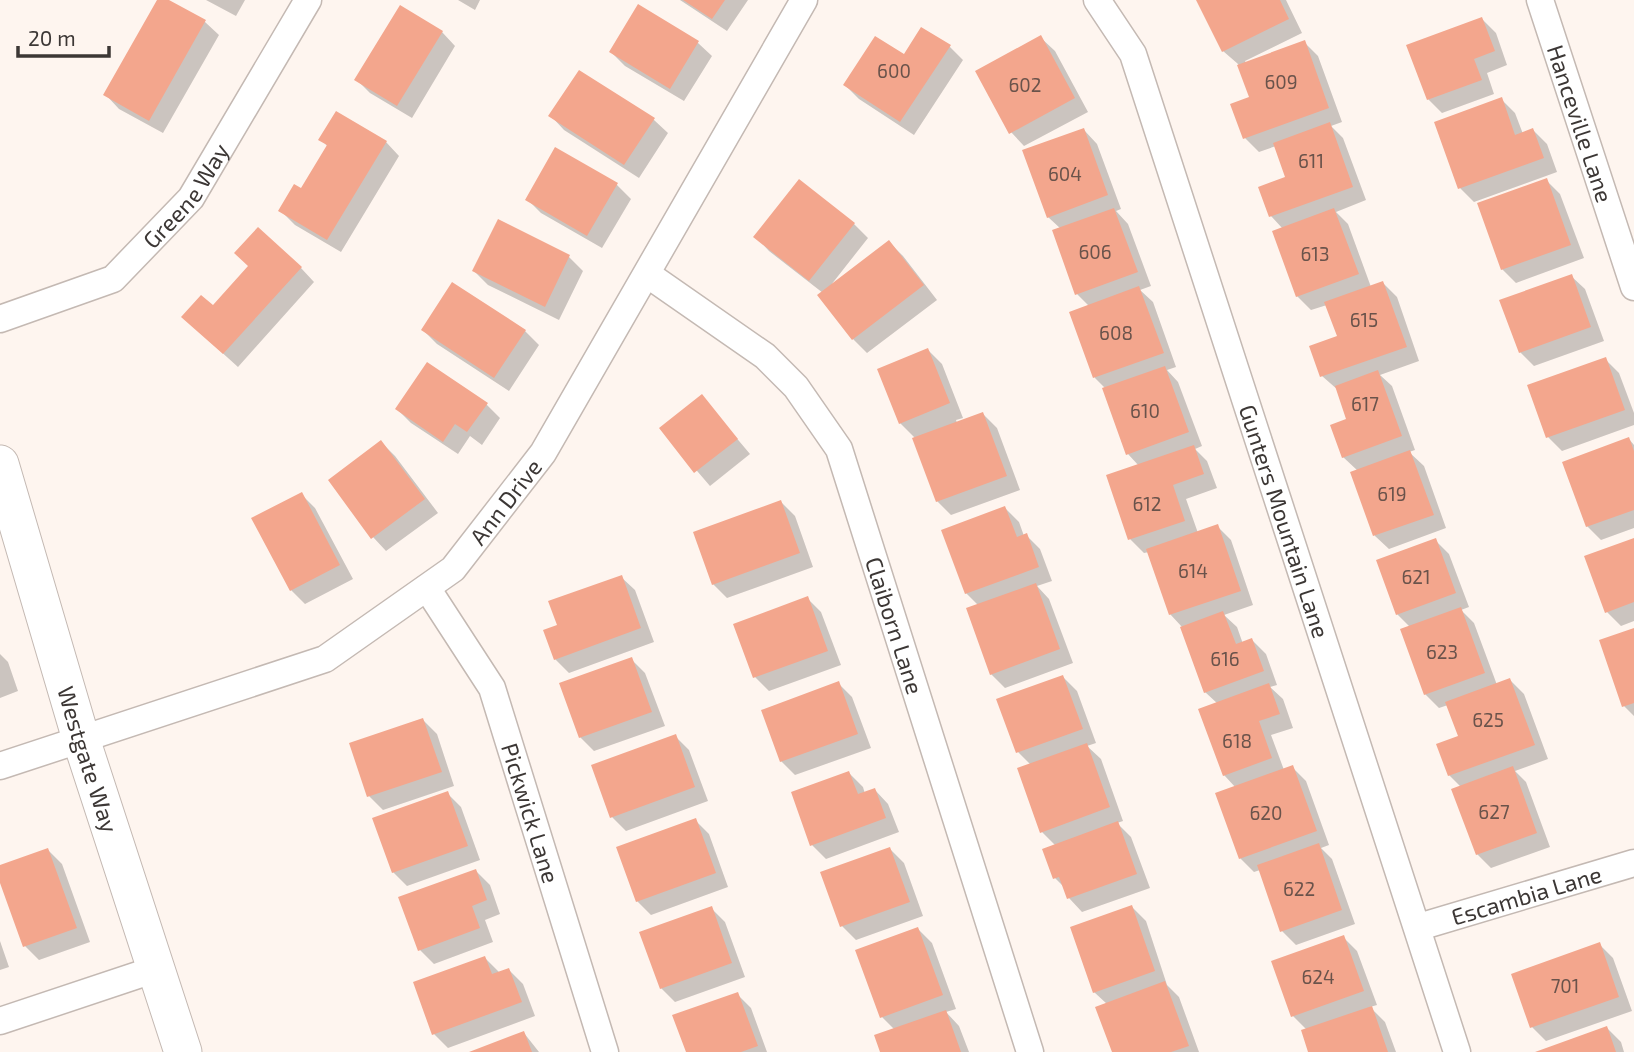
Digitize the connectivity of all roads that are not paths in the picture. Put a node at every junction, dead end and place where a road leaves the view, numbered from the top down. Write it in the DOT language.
graph roads {
  1 [pos="308,0"];
  2 [pos="804,0"];
  3 [pos="1097,0"];
  4 [pos="1539,0"];
  5 [pos="647,274"];
  6 [pos="1634,287"];
  7 [pos="0,319"];
  8 [pos="0,464"];
  9 [pos="427,588"];
  10 [pos="81,740"];
  11 [pos="0,766"];
  12 [pos="1634,863"];
  13 [pos="1419,927"];
  14 [pos="156,969"];
  15 [pos="0,1021"];
  16 [pos="183,1052"];
  17 [pos="606,1052"];
  18 [pos="1030,1052"];
  19 [pos="1457,1052"];
  1 -- 7 [label="street, Greene Way"];
  2 -- 5 [label="street, Ann Drive"];
  3 -- 13 [label="street, Gunters Mountain Lane"];
  4 -- 6 [label="street, Hanceville Lane"];
  5 -- 9 [label="street, Ann Drive"];
  5 -- 18 [label="street, Claiborn Lane"];
  8 -- 10 [label="street, Westgate Way"];
  9 -- 10 [label="street, Ann Drive"];
  9 -- 17 [label="street, Pickwick Lane"];
  10 -- 11 [label="street, Ann Drive"];
  10 -- 14 [label="street, Westgate Way"];
  12 -- 13 [label="street, Escambia Lane"];
  13 -- 19 [label="street, Gunters Mountain Lane"];
  14 -- 15 [label="street"];
  14 -- 16 [label="street, Westgate Way"];
}
